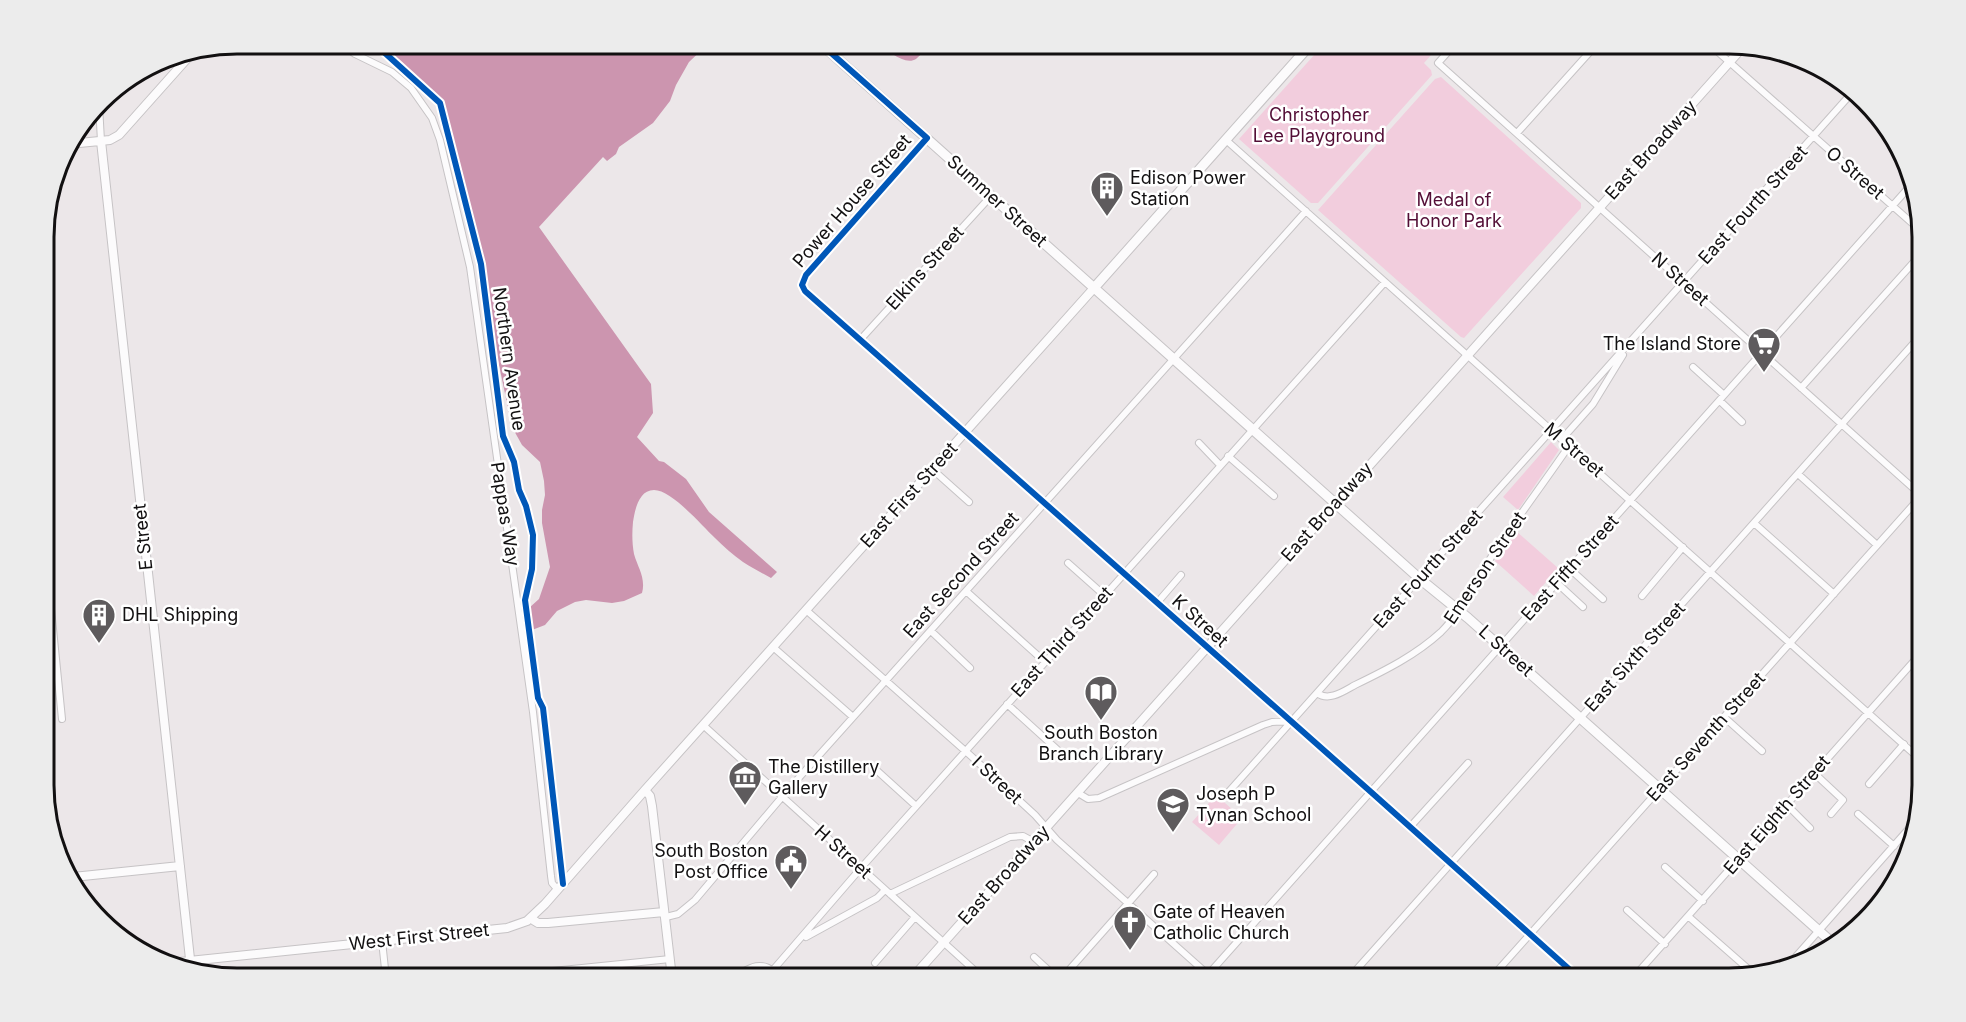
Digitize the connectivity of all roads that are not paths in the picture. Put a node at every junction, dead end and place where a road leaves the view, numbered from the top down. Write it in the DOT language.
graph roads {
  1 [pos="355,54"];
  2 [pos="831,54"];
  3 [pos="1302,54"];
  4 [pos="1446,54"];
  5 [pos="1588,54"];
  6 [pos="1720,54"];
  7 [pos="1736,55"];
  8 [pos="184,62"];
  9 [pos="1729,62"];
  10 [pos="1847,97"];
  11 [pos="100,115"];
  12 [pos="1517,133"];
  13 [pos="1813,136"];
  14 [pos="927,138"];
  15 [pos="1226,140"];
  16 [pos="101,141"];
  17 [pos="80,143"];
  18 [pos="1906,191"];
  19 [pos="991,196"];
  20 [pos="1893,206"];
  21 [pos="1600,207"];
  22 [pos="1306,211"];
  23 [pos="1911,222"];
  24 [pos="1912,264"];
  25 [pos="1385,282"];
  26 [pos="1683,282"];
  27 [pos="802,285"];
  28 [pos="1094,288"];
  29 [pos="860,340"];
  30 [pos="1631,342"];
  31 [pos="1912,345"];
  32 [pos="1762,353"];
  33 [pos="1468,356"];
  34 [pos="1174,359"];
  35 [pos="1693,367"];
  36 [pos="1801,388"];
  37 [pos="1724,395"];
  38 [pos="1720,401"];
  39 [pos="1742,422"];
  40 [pos="1842,424"];
  41 [pos="1252,429"];
  42 [pos="1552,430"];
  43 [pos="965,433"];
  44 [pos="1562,439"];
  45 [pos="1199,443"];
  46 [pos="1569,446"];
  47 [pos="1228,456"];
  48 [pos="1220,465"];
  49 [pos="932,469"];
  50 [pos="1798,474"];
  51 [pos="1912,486"];
  52 [pos="1274,496"];
  53 [pos="1631,500"];
  54 [pos="969,502"];
  55 [pos="1045,503"];
  56 [pos="1335,503"];
  57 [pos="1912,506"];
  58 [pos="1754,523"];
  59 [pos="1877,545"];
  60 [pos="1683,547"];
  61 [pos="1068,563"];
  62 [pos="1570,569"];
  63 [pos="1711,572"];
  64 [pos="1124,573"];
  65 [pos="1181,575"];
  66 [pos="1419,579"];
  67 [pos="1557,583"];
  68 [pos="966,591"];
  69 [pos="1834,594"];
  70 [pos="1104,595"];
  71 [pos="1642,596"];
  72 [pos="1604,600"];
  73 [pos="1157,603"];
  74 [pos="1583,607"];
  75 [pos="806,610"];
  76 [pos="1460,610"];
  77 [pos="931,631"];
  78 [pos="1790,643"];
  79 [pos="773,647"];
  80 [pos="1207,647"];
  81 [pos="1500,647"];
  82 [pos="54,651"];
  83 [pos="1045,662"];
  84 [pos="1912,665"];
  85 [pos="970,668"];
  86 [pos="887,680"];
  87 [pos="1317,693"];
  88 [pos="1007,704"];
  89 [pos="1868,712"];
  90 [pos="853,717"];
  91 [pos="1724,717"];
  92 [pos="1581,718"];
  93 [pos="62,719"];
  94 [pos="1291,721"];
  95 [pos="703,725"];
  96 [pos="1904,744"];
  97 [pos="966,751"];
  98 [pos="1762,751"];
  99 [pos="1912,752"];
  100 [pos="1061,753"];
  101 [pos="1468,763"];
  102 [pos="873,767"];
  103 [pos="1814,773"];
  104 [pos="1869,784"];
  105 [pos="1660,789"];
  106 [pos="645,790"];
  107 [pos="1371,792"];
  108 [pos="1078,793"];
  109 [pos="1225,796"];
  110 [pos="782,797"];
  111 [pos="1786,804"];
  112 [pos="916,806"];
  113 [pos="1831,814"];
  114 [pos="1858,814"];
  115 [pos="1410,827"];
  116 [pos="1046,828"];
  117 [pos="1810,828"];
  118 [pos="1906,832"];
  119 [pos="1034,842"];
  120 [pos="1894,846"];
  121 [pos="1738,858"];
  122 [pos="1451,864"];
  123 [pos="180,866"];
  124 [pos="1665,867"];
  125 [pos="861,868"];
  126 [pos="1154,874"];
  127 [pos="78,877"];
  128 [pos="558,890"];
  129 [pos="887,892"];
  130 [pos="1703,901"];
  131 [pos="1128,904"];
  132 [pos="1627,910"];
  133 [pos="665,915"];
  134 [pos="915,917"];
  135 [pos="1689,917"];
  136 [pos="530,918"];
  137 [pos="1819,930"];
  138 [pos="1530,934"];
  139 [pos="1828,939"];
  140 [pos="382,941"];
  141 [pos="944,943"];
  142 [pos="1665,944"];
  143 [pos="795,947"];
  144 [pos="1798,954"];
  145 [pos="1034,957"];
  146 [pos="670,959"];
  147 [pos="191,962"];
  148 [pos="197,963"];
  149 [pos="875,963"];
  150 [pos="1746,967"];
  151 [pos="385,968"];
  152 [pos="582,968"];
  153 [pos="671,968"];
  154 [pos="776,968"];
  155 [pos="921,968"];
  156 [pos="972,968"];
  157 [pos="1046,968"];
  158 [pos="1071,968"];
  159 [pos="1198,968"];
  160 [pos="1216,968"];
  161 [pos="1358,968"];
  162 [pos="1500,968"];
  163 [pos="1568,968"];
  164 [pos="1642,968"];
  1 -- 128 [label="street, Pappas Way"];
  2 -- 14 [label="main road, Summer Street"];
  3 -- 15 [label="main road, East First Street"];
  4 -- 12 [label="street, N Street"];
  5 -- 12 [label="street"];
  6 -- 9 [label="street, O Street"];
  7 -- 9 [label="main road, East Broadway"];
  8 -- 16 [label="main road"];
  9 -- 13 [label="street, O Street"];
  9 -- 21 [label="main road, East Broadway"];
  10 -- 13 [label="street, East Fourth Street"];
  11 -- 16 [label="street, E Street"];
  12 -- 21 [label="street, N Street"];
  13 -- 20 [label="street, O Street"];
  13 -- 26 [label="street, East Fourth Street"];
  14 -- 19 [label="main road, Summer Street"];
  14 -- 27 [label="street, Power House Street"];
  15 -- 22 [label="street, M Street"];
  15 -- 28 [label="main road, East First Street"];
  16 -- 17 [label="main road"];
  16 -- 123 [label="main road, E Street"];
  18 -- 20 [label="street, East Fifth Street"];
  19 -- 28 [label="main road, Summer Street"];
  19 -- 29 [label="street, Elkins Street"];
  20 -- 23 [label="street, O Street"];
  20 -- 32 [label="street, East Fifth Street"];
  21 -- 26 [label="street, N Street"];
  21 -- 33 [label="main road, East Broadway"];
  22 -- 25 [label="street, M Street"];
  22 -- 34 [label="street, East Second Street"];
  24 -- 36 [label="street"];
  25 -- 33 [label="street, M Street"];
  25 -- 41 [label="street, East Third Street"];
  26 -- 30 [label="street, East Fourth Street"];
  26 -- 32 [label="street, N Street"];
  27 -- 29 [label="street, K Street"];
  28 -- 34 [label="main road, Summer Street"];
  28 -- 43 [label="main road, East First Street"];
  29 -- 43 [label="street, K Street"];
  30 -- 42 [label="street, East Fourth Street"];
  30 -- 44 [label="street, East Fourth Street"];
  31 -- 40 [label="street, East Sixth Street"];
  32 -- 36 [label="street, N Street"];
  32 -- 37 [label="street, East Fifth Street"];
  33 -- 42 [label="street, M Street"];
  33 -- 56 [label="main road, East Broadway"];
  34 -- 41 [label="main road, L Street"];
  34 -- 55 [label="street, East Second Street"];
  35 -- 37 [label="street"];
  36 -- 40 [label="street, N Street"];
  37 -- 38 [label="street, East Fifth Street"];
  38 -- 39 [label="street"];
  38 -- 53 [label="street, East Fifth Street"];
  40 -- 50 [label="street, East Sixth Street"];
  40 -- 51 [label="street, N Street"];
  41 -- 47 [label="street, East Third Street"];
  41 -- 56 [label="main road, L Street"];
  42 -- 44 [label="street, M Street"];
  42 -- 66 [label="street, East Fourth Street"];
  43 -- 49 [label="main road, East First Street"];
  43 -- 55 [label="street, K Street"];
  44 -- 46 [label="street, M Street"];
  45 -- 48 [label="street"];
  46 -- 53 [label="street, M Street"];
  46 -- 76 [label="street, Emerson Street"];
  47 -- 48 [label="street, East Third Street"];
  47 -- 52 [label="street"];
  48 -- 64 [label="street, East Third Street"];
  49 -- 54 [label="street"];
  49 -- 75 [label="main road, East First Street"];
  50 -- 58 [label="street, East Sixth Street"];
  50 -- 59 [label="street"];
  53 -- 60 [label="street, M Street"];
  53 -- 62 [label="street, East Fifth Street"];
  55 -- 64 [label="street, K Street"];
  55 -- 68 [label="street, East Second Street"];
  56 -- 66 [label="main road, L Street"];
  56 -- 80 [label="main road, East Broadway"];
  57 -- 59 [label="street, East Seventh Street"];
  58 -- 63 [label="street, East Sixth Street"];
  58 -- 69 [label="street"];
  59 -- 69 [label="street, East Seventh Street"];
  60 -- 63 [label="street, M Street"];
  60 -- 71 [label="street"];
  61 -- 70 [label="street"];
  62 -- 67 [label="street, East Fifth Street"];
  62 -- 72 [label="street"];
  63 -- 78 [label="street, M Street"];
  63 -- 92 [label="street, East Sixth Street"];
  64 -- 70 [label="street, East Third Street"];
  64 -- 73 [label="street, K Street"];
  65 -- 73 [label="street"];
  66 -- 76 [label="main road, L Street"];
  66 -- 87 [label="street, East Fourth Street"];
  67 -- 74 [label="street"];
  67 -- 81 [label="street, East Fifth Street"];
  68 -- 77 [label="street, East Second Street"];
  68 -- 83 [label="street"];
  69 -- 78 [label="street, East Seventh Street"];
  70 -- 83 [label="street, East Third Street"];
  73 -- 80 [label="street, K Street"];
  75 -- 79 [label="main road, East First Street"];
  75 -- 86 [label="street, I Street"];
  76 -- 81 [label="main road, L Street"];
  76 -- 87 [label="street, Emerson Street"];
  77 -- 85 [label="street"];
  77 -- 86 [label="street, East Second Street"];
  78 -- 89 [label="street, M Street"];
  78 -- 91 [label="street, East Seventh Street"];
  79 -- 90 [label="street"];
  79 -- 95 [label="main road, East First Street"];
  80 -- 94 [label="street, K Street"];
  80 -- 108 [label="main road, East Broadway"];
  81 -- 92 [label="main road, L Street"];
  81 -- 107 [label="street, East Fifth Street"];
  82 -- 93 [label="street"];
  83 -- 88 [label="street, East Third Street"];
  84 -- 89 [label="street, East Eighth Street"];
  86 -- 90 [label="street, East Second Street"];
  86 -- 97 [label="street, I Street"];
  87 -- 94 [label="street, East Fourth Street"];
  88 -- 97 [label="street, East Third Street"];
  88 -- 100 [label="street"];
  89 -- 96 [label="street, M Street"];
  89 -- 103 [label="street, East Eighth Street"];
  90 -- 110 [label="street, East Second Street"];
  91 -- 98 [label="street"];
  91 -- 105 [label="street, East Seventh Street"];
  92 -- 105 [label="main road, L Street"];
  92 -- 122 [label="street, East Sixth Street"];
  94 -- 107 [label="street, K Street"];
  94 -- 108 [label="street"];
  94 -- 109 [label="street, East Fourth Street"];
  95 -- 106 [label="main road, East First Street"];
  95 -- 110 [label="street, H Street"];
  96 -- 99 [label="street, M Street"];
  96 -- 104 [label="street"];
  97 -- 112 [label="street, East Third Street"];
  97 -- 116 [label="street, I Street"];
  101 -- 115 [label="street"];
  102 -- 112 [label="street"];
  103 -- 111 [label="street, East Eighth Street"];
  103 -- 113 [label="street"];
  105 -- 121 [label="main road, L Street"];
  105 -- 138 [label="street, East Seventh Street"];
  106 -- 128 [label="main road, East First Street"];
  106 -- 133 [label="main road"];
  107 -- 115 [label="street, K Street"];
  107 -- 160 [label="street, East Fifth Street"];
  108 -- 116 [label="main road, East Broadway"];
  110 -- 125 [label="street, H Street"];
  110 -- 133 [label="street, East Second Street"];
  111 -- 117 [label="street"];
  111 -- 121 [label="street, East Eighth Street"];
  112 -- 125 [label="street, East Third Street"];
  114 -- 120 [label="street"];
  115 -- 122 [label="street, K Street"];
  116 -- 119 [label="main road, East Broadway"];
  116 -- 131 [label="street, I Street"];
  118 -- 120 [label="street"];
  119 -- 129 [label="street"];
  119 -- 141 [label="main road, East Broadway"];
  120 -- 137 [label="street"];
  121 -- 130 [label="street, East Eighth Street"];
  121 -- 137 [label="main road, L Street"];
  122 -- 138 [label="street, K Street"];
  122 -- 161 [label="street, East Sixth Street"];
  123 -- 127 [label="main road"];
  123 -- 147 [label="main road, E Street"];
  124 -- 130 [label="street"];
  125 -- 129 [label="street, H Street"];
  125 -- 143 [label="street, East Third Street"];
  126 -- 131 [label="street"];
  128 -- 136 [label="main road, East First Street"];
  129 -- 134 [label="street, H Street"];
  129 -- 143 [label="street"];
  130 -- 135 [label="street, East Eighth Street"];
  131 -- 158 [label="street"];
  131 -- 159 [label="street, I Street"];
  132 -- 142 [label="street"];
  133 -- 136 [label="main road, West First Street"];
  133 -- 146 [label="main road"];
  134 -- 141 [label="street, H Street"];
  134 -- 149 [label="street"];
  135 -- 142 [label="street, East Eighth Street"];
  135 -- 150 [label="street"];
  136 -- 140 [label="main road, West First Street"];
  137 -- 139 [label="main road, L Street"];
  137 -- 144 [label="street"];
  138 -- 162 [label="street, East Seventh Street"];
  138 -- 163 [label="street, K Street"];
  140 -- 148 [label="main road, West First Street"];
  140 -- 151 [label="street"];
  141 -- 155 [label="main road, East Broadway"];
  141 -- 156 [label="street, H Street"];
  142 -- 164 [label="street, East Eighth Street"];
  143 -- 154 [label="street, East Third Street"];
  145 -- 157 [label="street"];
  146 -- 152 [label="street"];
  146 -- 153 [label="main road"];
}
